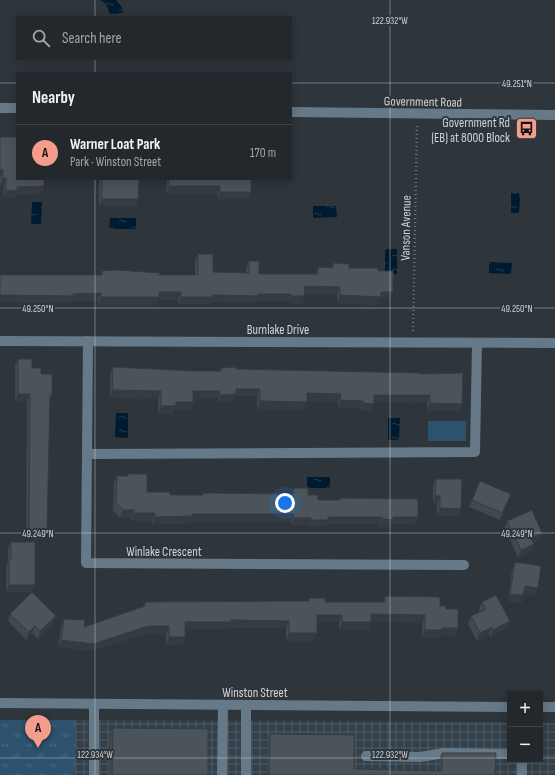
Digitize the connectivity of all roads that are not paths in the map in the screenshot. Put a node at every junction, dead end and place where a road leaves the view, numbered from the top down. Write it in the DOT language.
graph roads {
  1 [pos="0,108"];
  2 [pos="16,108"];
  3 [pos="292,112"];
  4 [pos="555,115"];
  5 [pos="0,341"];
  6 [pos="88,342"];
  7 [pos="477,343"];
  8 [pos="555,343"];
  9 [pos="87,454"];
  10 [pos="464,565"];
  11 [pos="0,703"];
  12 [pos="94,704"];
  13 [pos="223,705"];
  14 [pos="246,705"];
  15 [pos="507,707"];
  16 [pos="543,707"];
  17 [pos="555,707"];
  18 [pos="507,754"];
  19 [pos="366,756"];
  20 [pos="522,763"];
  21 [pos="94,775"];
  22 [pos="222,775"];
  23 [pos="246,775"];
  24 [pos="522,775"];
  1 -- 2 [label="street"];
  3 -- 4 [label="street, Government Road"];
  5 -- 6 [label="street, Burnlake Drive"];
  6 -- 7 [label="street, Burnlake Drive"];
  6 -- 9 [label="street, Winlake Crescent"];
  7 -- 8 [label="street, Burnlake Drive"];
  7 -- 9 [label="street"];
  9 -- 10 [label="street, Winlake Crescent"];
  11 -- 12 [label="street, Winston Street"];
  12 -- 13 [label="street, Winston Street"];
  12 -- 21 [label="street"];
  13 -- 14 [label="street, Winston Street"];
  13 -- 22 [label="street"];
  14 -- 15 [label="street, Winston Street"];
  14 -- 23 [label="street"];
  16 -- 17 [label="street"];
  18 -- 19 [label="street"];
  20 -- 24 [label="street"];
}
